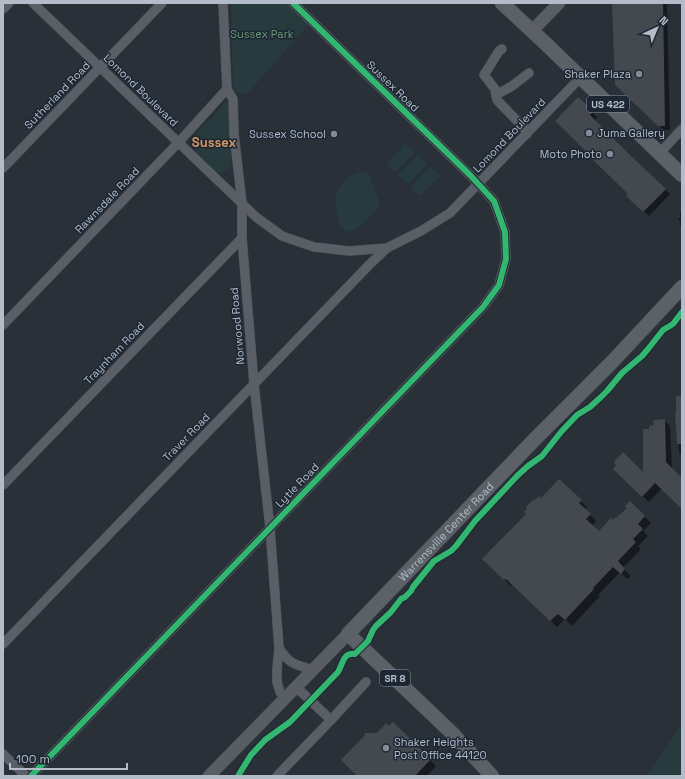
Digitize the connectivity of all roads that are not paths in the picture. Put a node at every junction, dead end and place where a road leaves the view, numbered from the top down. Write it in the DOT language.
graph roads {
  1 [pos="9,3"];
  2 [pos="33,3"];
  3 [pos="162,3"];
  4 [pos="224,3"];
  5 [pos="293,3"];
  6 [pos="502,3"];
  7 [pos="559,3"];
  8 [pos="3,9"];
  9 [pos="532,31"];
  10 [pos="502,49"];
  11 [pos="100,68"];
  12 [pos="530,73"];
  13 [pos="580,78"];
  14 [pos="227,89"];
  15 [pos="496,95"];
  16 [pos="682,129"];
  17 [pos="527,134"];
  18 [pos="178,143"];
  19 [pos="659,154"];
  20 [pos="3,168"];
  21 [pos="682,175"];
  22 [pos="479,184"];
  23 [pos="242,203"];
  24 [pos="242,238"];
  25 [pos="387,248"];
  26 [pos="682,288"];
  27 [pos="3,325"];
  28 [pos="254,384"];
  29 [pos="3,485"];
  30 [pos="270,528"];
  31 [pos="348,634"];
  32 [pos="3,644"];
  33 [pos="279,648"];
  34 [pos="313,670"];
  35 [pos="366,682"];
  36 [pos="296,687"];
  37 [pos="285,698"];
  38 [pos="331,720"];
  39 [pos="3,754"];
  40 [pos="479,763"];
  41 [pos="26,776"];
  42 [pos="31,776"];
  43 [pos="209,776"];
  44 [pos="277,776"];
  45 [pos="487,776"];
  46 [pos="492,776"];
  1 -- 8 [label="street"];
  2 -- 11 [label="street, Lomond Boulevard"];
  3 -- 11 [label="street, Sutherland Road"];
  4 -- 14 [label="street, Norwood Road"];
  5 -- 22 [label="street, Sussex Road"];
  6 -- 9 [label="main road, US 422"];
  7 -- 9 [label="main road"];
  9 -- 13 [label="main road, US 422"];
  10 -- 15 [label="street"];
  11 -- 18 [label="street, Lomond Boulevard"];
  11 -- 20 [label="street, Sutherland Road"];
  12 -- 15 [label="street"];
  13 -- 17 [label="street, Lomond Boulevard"];
  13 -- 19 [label="main road, US 422"];
  14 -- 18 [label="street, Rawnsdale Road"];
  14 -- 23 [label="street, Norwood Road"];
  15 -- 17 [label="street"];
  16 -- 19 [label="street"];
  17 -- 22 [label="street, Lomond Boulevard"];
  18 -- 23 [label="street, Lomond Boulevard"];
  18 -- 27 [label="street, Rawnsdale Road"];
  19 -- 21 [label="main road, US 422"];
  22 -- 25 [label="street, Lomond Boulevard"];
  22 -- 30 [label="street, Lytle Road"];
  23 -- 24 [label="street, Norwood Road"];
  23 -- 25 [label="street, Lomond Boulevard"];
  24 -- 28 [label="street, Norwood Road"];
  24 -- 29 [label="street, Traynham Road"];
  25 -- 28 [label="street, Traver Road"];
  26 -- 31 [label="main road, Warrensville Center Road"];
  28 -- 30 [label="street, Norwood Road"];
  28 -- 32 [label="street, Traver Road"];
  30 -- 33 [label="street, Norwood Road"];
  30 -- 42 [label="street, Lytle Road"];
  31 -- 34 [label="main road, Warrensville Center Road"];
  31 -- 40 [label="main road, SR 8"];
  33 -- 34 [label="street"];
  33 -- 37 [label="street, Norwood Road"];
  34 -- 36 [label="main road, Warrensville Center Road"];
  35 -- 38 [label="street"];
  36 -- 37 [label="main road, Warrensville Center Road"];
  36 -- 38 [label="street"];
  37 -- 43 [label="main road, Warrensville Center Road"];
  38 -- 44 [label="street"];
  39 -- 41 [label="street"];
  40 -- 45 [label="main road, SR 8"];
  40 -- 46 [label="main road, SR 8"];
}
